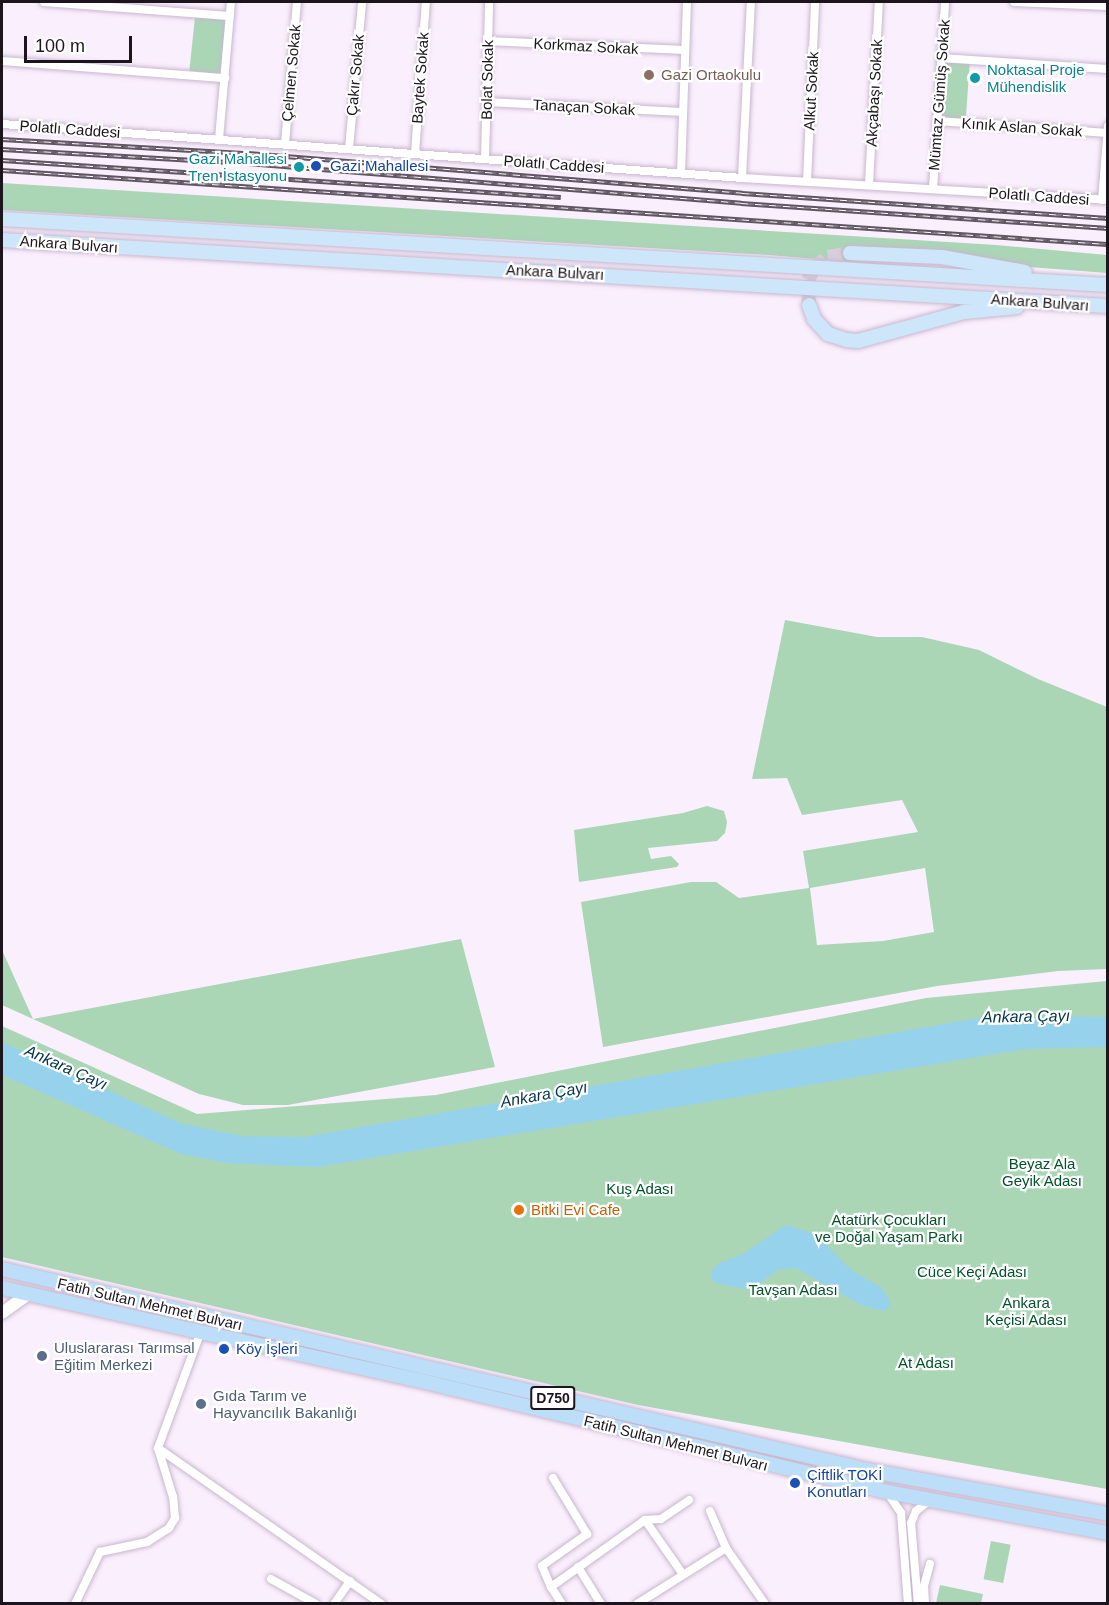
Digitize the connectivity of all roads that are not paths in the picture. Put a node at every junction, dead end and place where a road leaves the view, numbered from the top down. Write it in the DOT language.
graph roads {
  1 [pos="44,2"];
  2 [pos="231,2"];
  3 [pos="297,2"];
  4 [pos="362,2"];
  5 [pos="426,2"];
  6 [pos="489,2"];
  7 [pos="687,2"];
  8 [pos="752,2"];
  9 [pos="815,2"];
  10 [pos="879,2"];
  11 [pos="945,2"];
  12 [pos="1014,2"];
  13 [pos="1107,6"];
  14 [pos="229,16"];
  15 [pos="487,41"];
  16 [pos="685,50"];
  17 [pos="941,58"];
  18 [pos="2,62"];
  19 [pos="1107,69"];
  20 [pos="225,78"];
  21 [pos="486,102"];
  22 [pos="683,112"];
  23 [pos="937,121"];
  24 [pos="2,124"];
  25 [pos="1107,126"];
  26 [pos="1107,133"];
  27 [pos="219,139"];
  28 [pos="285,144"];
  29 [pos="349,149"];
  30 [pos="415,154"];
  31 [pos="485,159"];
  32 [pos="681,173"];
  33 [pos="742,178"];
  34 [pos="807,181"];
  35 [pos="869,184"];
  36 [pos="933,189"];
  37 [pos="1105,200"];
  38 [pos="2,219"];
  39 [pos="2,240"];
  40 [pos="850,253"];
  41 [pos="1107,284"];
  42 [pos="1058,303"];
  43 [pos="809,305"];
  44 [pos="1107,306"];
  45 [pos="1107,316"];
  46 [pos="2,1269"];
  47 [pos="2,1288"];
  48 [pos="27,1295"];
  49 [pos="2,1313"];
  50 [pos="201,1331"];
  51 [pos="158,1448"];
  52 [pos="553,1478"];
  53 [pos="887,1492"];
  54 [pos="689,1500"];
  55 [pos="929,1501"];
  56 [pos="710,1511"];
  57 [pos="1107,1514"];
  58 [pos="645,1520"];
  59 [pos="1107,1533"];
  60 [pos="726,1548"];
  61 [pos="930,1564"];
  62 [pos="578,1568"];
  63 [pos="682,1573"];
  64 [pos="271,1578"];
  65 [pos="350,1581"];
  66 [pos="550,1587"];
  67 [pos="75,1604"];
  68 [pos="316,1604"];
  69 [pos="334,1604"];
  70 [pos="382,1604"];
  71 [pos="562,1604"];
  72 [pos="601,1604"];
  73 [pos="637,1604"];
  74 [pos="765,1604"];
  75 [pos="908,1604"];
  76 [pos="918,1604"];
  77 [pos="925,1604"];
  1 -- 14 [label="street"];
  2 -- 14 [label="street"];
  3 -- 28 [label="street, Çelmen Sokak"];
  4 -- 29 [label="street, Çakır Sokak"];
  5 -- 30 [label="street, Baytek Sokak"];
  6 -- 15 [label="street, Bolat Sokak"];
  7 -- 16 [label="street"];
  8 -- 33 [label="street"];
  9 -- 34 [label="street, Alkut Sokak"];
  10 -- 35 [label="street, Akçabaşı Sokak"];
  11 -- 17 [label="street, Mümtaz Gümüş Sokak"];
  12 -- 13 [label="street"];
  14 -- 20 [label="street"];
  15 -- 16 [label="street, Korkmaz Sokak"];
  15 -- 21 [label="street, Bolat Sokak"];
  16 -- 22 [label="street"];
  17 -- 19 [label="street"];
  17 -- 23 [label="street, Mümtaz Gümüş Sokak"];
  18 -- 20 [label="street"];
  20 -- 27 [label="street"];
  21 -- 22 [label="street, Tanaçan Sokak"];
  21 -- 31 [label="street, Bolat Sokak"];
  22 -- 32 [label="street"];
  23 -- 26 [label="street, Kınık Aslan Sokak"];
  23 -- 36 [label="street, Mümtaz Gümüş Sokak"];
  24 -- 27 [label="street, Polatlı Caddesi"];
  25 -- 26 [label="street"];
  26 -- 37 [label="street"];
  27 -- 28 [label="street, Polatlı Caddesi"];
  28 -- 29 [label="street, Polatlı Caddesi"];
  29 -- 30 [label="street, Polatlı Caddesi"];
  30 -- 31 [label="street, Polatlı Caddesi"];
  31 -- 32 [label="street, Polatlı Caddesi"];
  32 -- 33 [label="street, Polatlı Caddesi"];
  33 -- 34 [label="street, Polatlı Caddesi"];
  34 -- 35 [label="street, Polatlı Caddesi"];
  35 -- 36 [label="street, Polatlı Caddesi"];
  36 -- 37 [label="street, Polatlı Caddesi"];
  38 -- 41 [label="main road, Ankara Bulvarı"];
  39 -- 42 [label="main road, Ankara Bulvarı"];
  40 -- 41 [label="main road"];
  42 -- 43 [label="main road"];
  42 -- 44 [label="main road, Ankara Bulvarı"];
  42 -- 45 [label="main road"];
  46 -- 57 [label="highway, Fatih Sultan Mehmet Bulvarı / D750"];
  47 -- 48 [label="highway, Fatih Sultan Mehmet Bulvarı / D750"];
  48 -- 49 [label="main road"];
  48 -- 50 [label="highway, Fatih Sultan Mehmet Bulvarı / D750"];
  50 -- 51 [label="street"];
  50 -- 53 [label="highway, Fatih Sultan Mehmet Bulvarı / D750"];
  51 -- 65 [label="street"];
  51 -- 67 [label="street"];
  52 -- 66 [label="street"];
  53 -- 55 [label="highway, Fatih Sultan Mehmet Bulvarı / D750"];
  53 -- 75 [label="street"];
  54 -- 58 [label="street"];
  55 -- 59 [label="highway, Fatih Sultan Mehmet Bulvarı / D750"];
  55 -- 76 [label="street"];
  56 -- 60 [label="street"];
  58 -- 62 [label="street"];
  58 -- 63 [label="street"];
  60 -- 63 [label="street"];
  60 -- 74 [label="street"];
  61 -- 77 [label="street"];
  62 -- 66 [label="street"];
  62 -- 72 [label="street"];
  63 -- 73 [label="street"];
  64 -- 68 [label="street"];
  65 -- 69 [label="street"];
  65 -- 70 [label="street"];
  66 -- 71 [label="street"];
}
